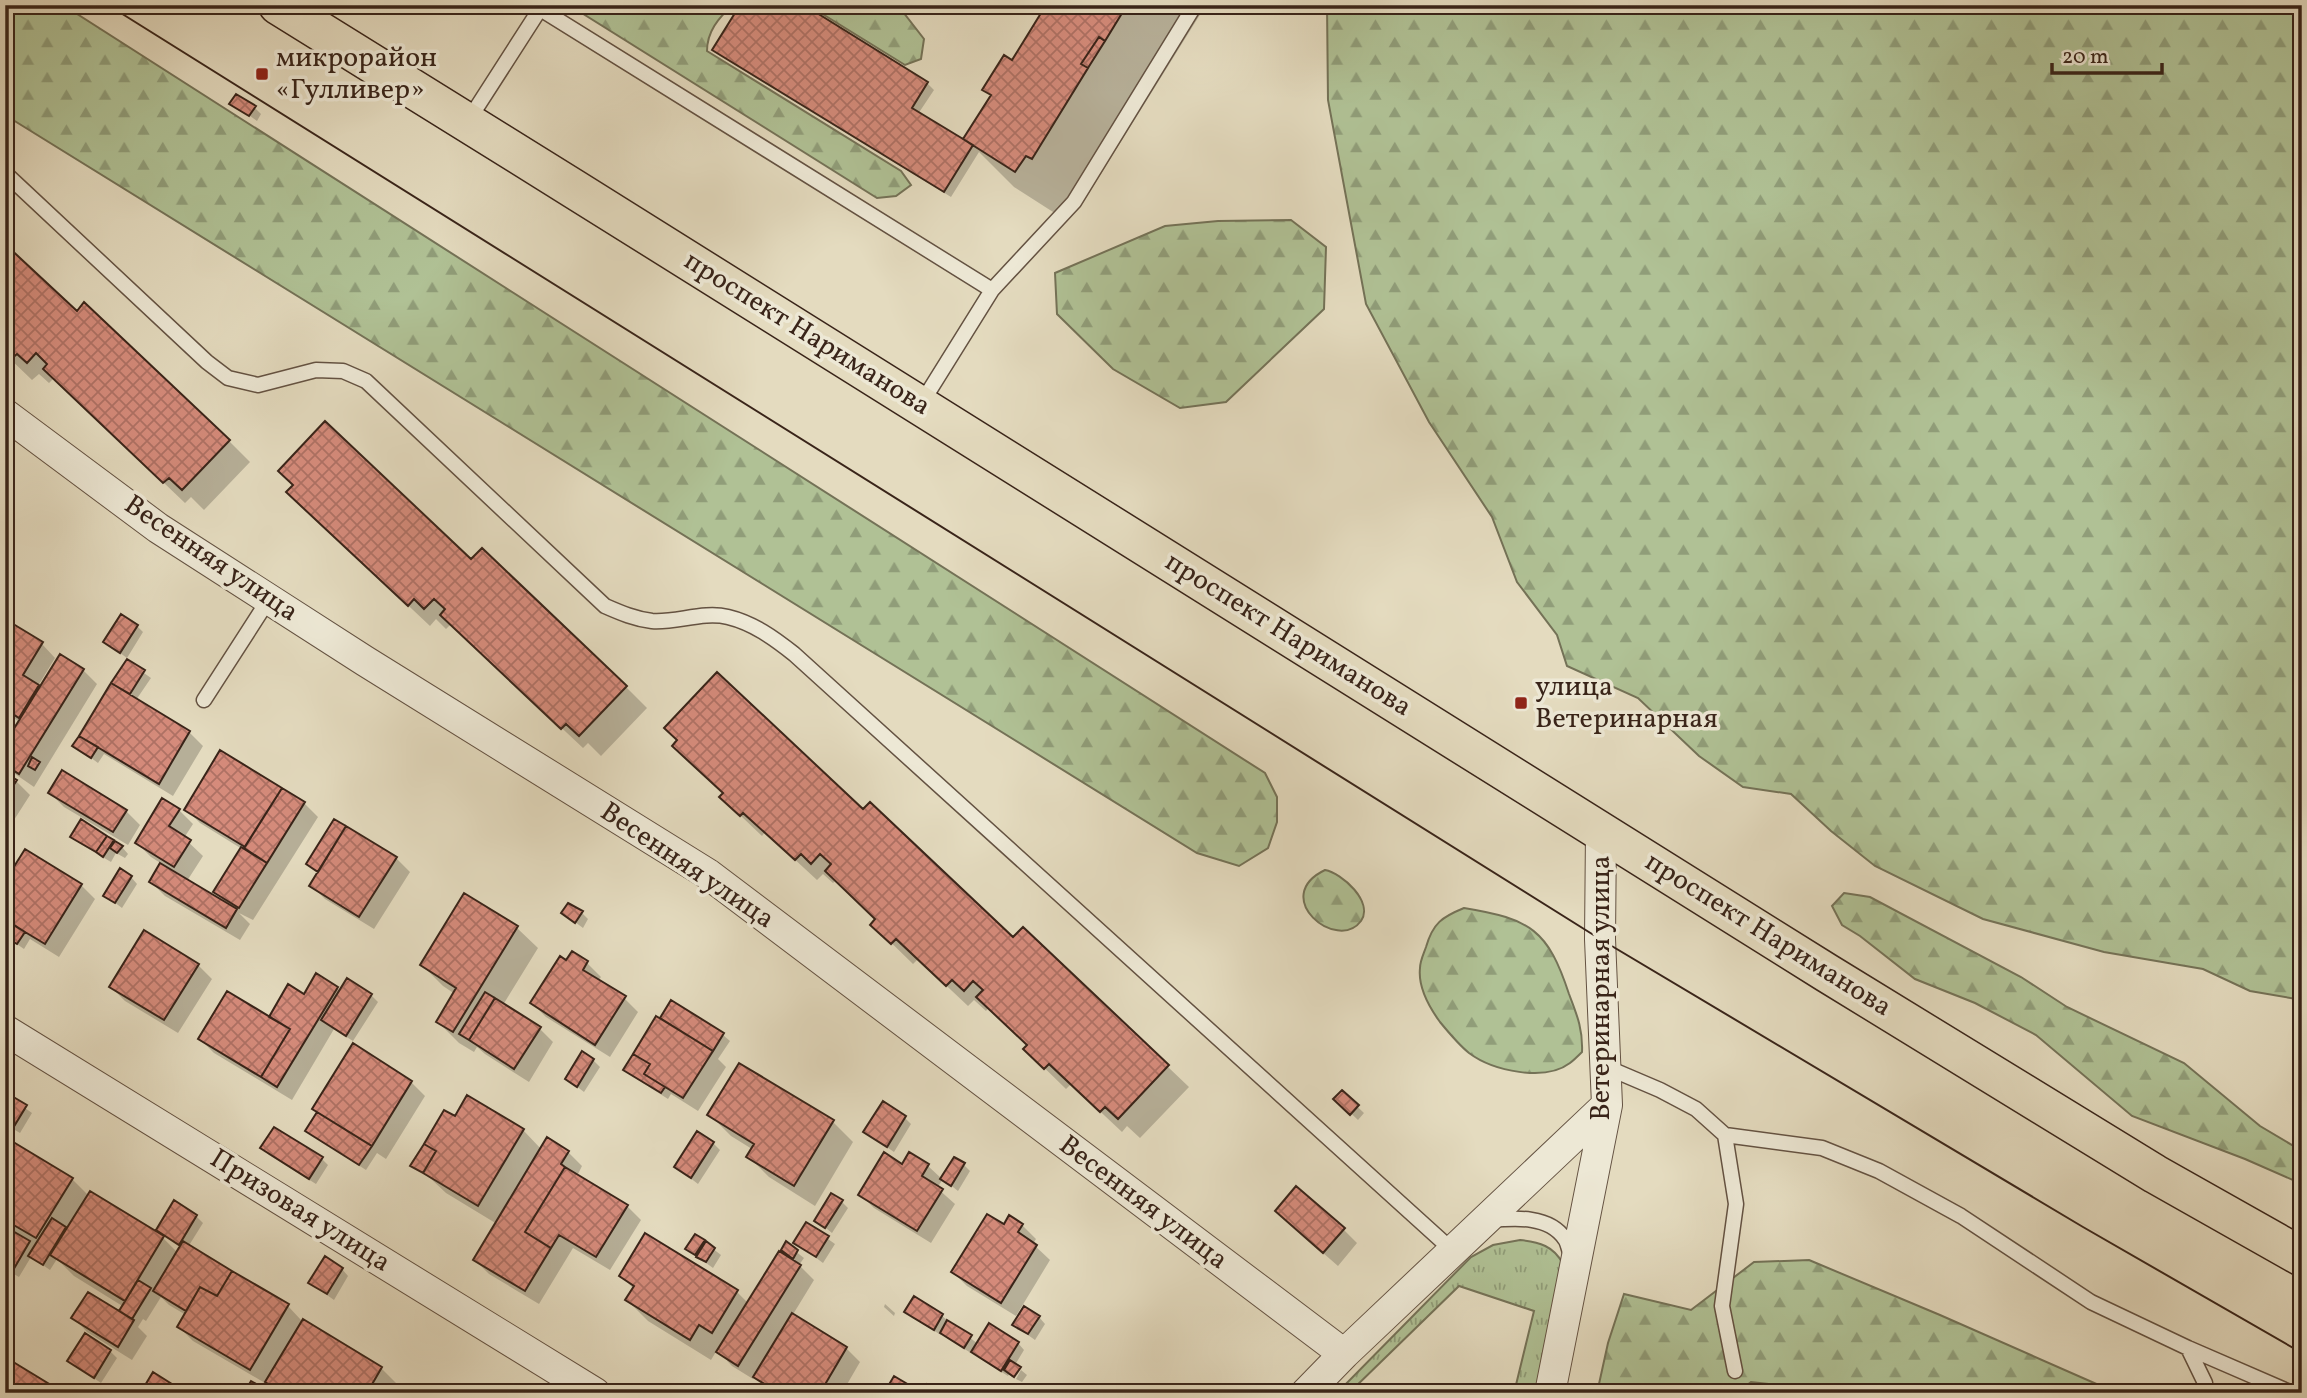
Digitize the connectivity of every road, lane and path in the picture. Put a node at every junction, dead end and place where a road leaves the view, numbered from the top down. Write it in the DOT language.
graph roads {
  1 [pos="278,5"];
  2 [pos="1195,5"];
  3 [pos="537,7"];
  4 [pos="467,122"];
  5 [pos="5,173"];
  6 [pos="992,290"];
  7 [pos="920,405"];
  8 [pos="5,414"];
  9 [pos="269,599"];
  10 [pos="204,700"];
  11 [pos="1601,831"];
  12 [pos="5,1030"];
  13 [pos="1606,1067"];
  14 [pos="1607,1105"];
  15 [pos="1725,1135"];
  16 [pos="1485,1220"];
  17 [pos="1453,1251"];
  18 [pos="2302,1257"];
  19 [pos="1575,1268"];
  20 [pos="2188,1348"];
  21 [pos="1344,1354"];
  22 [pos="1735,1371"];
  23 [pos="594,1393"];
  24 [pos="1306,1393"];
  25 [pos="1550,1393"];
  26 [pos="2206,1393"];
  27 [pos="2292,1393"];
  1 -- 4 [label="main road, проспект Нариманова"];
  2 -- 6 [label="lane"];
  3 -- 4 [label="lane"];
  3 -- 6 [label="lane"];
  4 -- 7 [label="main road, проспект Нариманова"];
  5 -- 17 [label="lane"];
  6 -- 7 [label="lane"];
  7 -- 11 [label="main road, проспект Нариманова"];
  8 -- 9 [label="street, Весенняя улица"];
  9 -- 10 [label="lane"];
  9 -- 21 [label="street, Весенняя улица"];
  11 -- 13 [label="street, Ветеринарная улица"];
  11 -- 18 [label="main road, проспект Нариманова"];
  12 -- 23 [label="street, Призовая улица"];
  13 -- 14 [label="street, Ветеринарная улица"];
  13 -- 15 [label="lane"];
  14 -- 16 [label="street"];
  14 -- 19 [label="street, Ветеринарная улица"];
  15 -- 20 [label="lane"];
  15 -- 22 [label="lane"];
  16 -- 17 [label="street"];
  16 -- 19 [label="lane"];
  17 -- 21 [label="street"];
  19 -- 25 [label="street, Ветеринарная улица"];
  20 -- 26 [label="lane"];
  20 -- 27 [label="lane"];
  21 -- 24 [label="street"];
}
